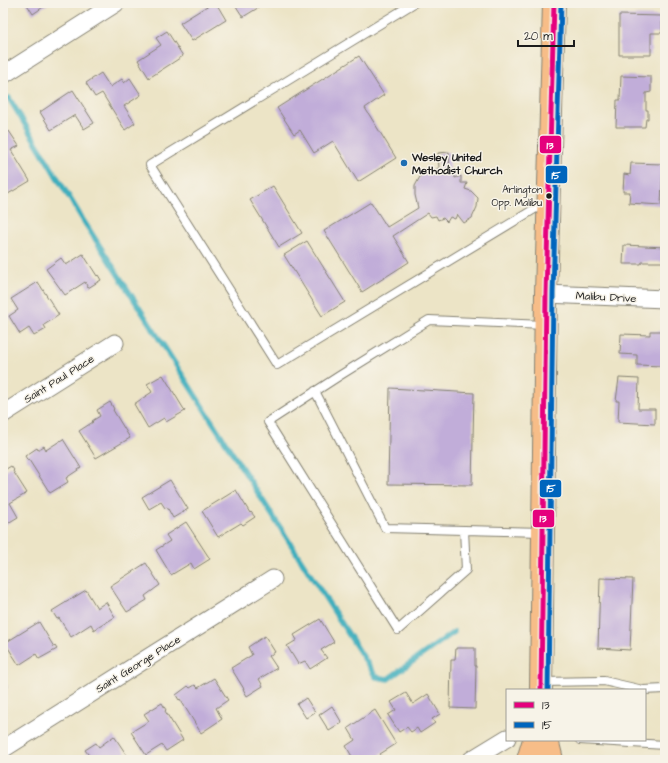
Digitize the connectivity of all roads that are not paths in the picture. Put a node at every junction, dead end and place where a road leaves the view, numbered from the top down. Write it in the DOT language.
graph roads {
  1 [pos="414,3"];
  2 [pos="554,3"];
  3 [pos="112,4"];
  4 [pos="3,75"];
  5 [pos="549,200"];
  6 [pos="546,294"];
  7 [pos="665,299"];
  8 [pos="546,325"];
  9 [pos="115,343"];
  10 [pos="315,391"];
  11 [pos="3,414"];
  12 [pos="464,530"];
  13 [pos="543,532"];
  14 [pos="273,579"];
  15 [pos="541,686"];
  16 [pos="639,689"];
  17 [pos="665,689"];
  18 [pos="646,690"];
  19 [pos="506,739"];
  20 [pos="534,741"];
  21 [pos="547,741"];
  22 [pos="597,741"];
  23 [pos="665,745"];
  24 [pos="3,749"];
  25 [pos="472,760"];
  26 [pos="528,760"];
  27 [pos="552,760"];
  1 -- 5 [label="lane"];
  2 -- 5 [label="main road"];
  3 -- 4 [label="street"];
  5 -- 6 [label="main road"];
  6 -- 7 [label="street, Malibu Drive"];
  6 -- 8 [label="main road"];
  8 -- 10 [label="lane"];
  8 -- 13 [label="main road"];
  9 -- 11 [label="street, Saint Paul Place"];
  10 -- 12 [label="lane"];
  10 -- 12 [label="lane"];
  12 -- 13 [label="lane"];
  13 -- 15 [label="main road"];
  14 -- 24 [label="street, Saint George Place"];
  15 -- 16 [label="lane"];
  17 -- 18 [label="lane"];
  19 -- 25 [label="street"];
  20 -- 26 [label="main road"];
  21 -- 27 [label="main road"];
  22 -- 23 [label="lane"];
}
